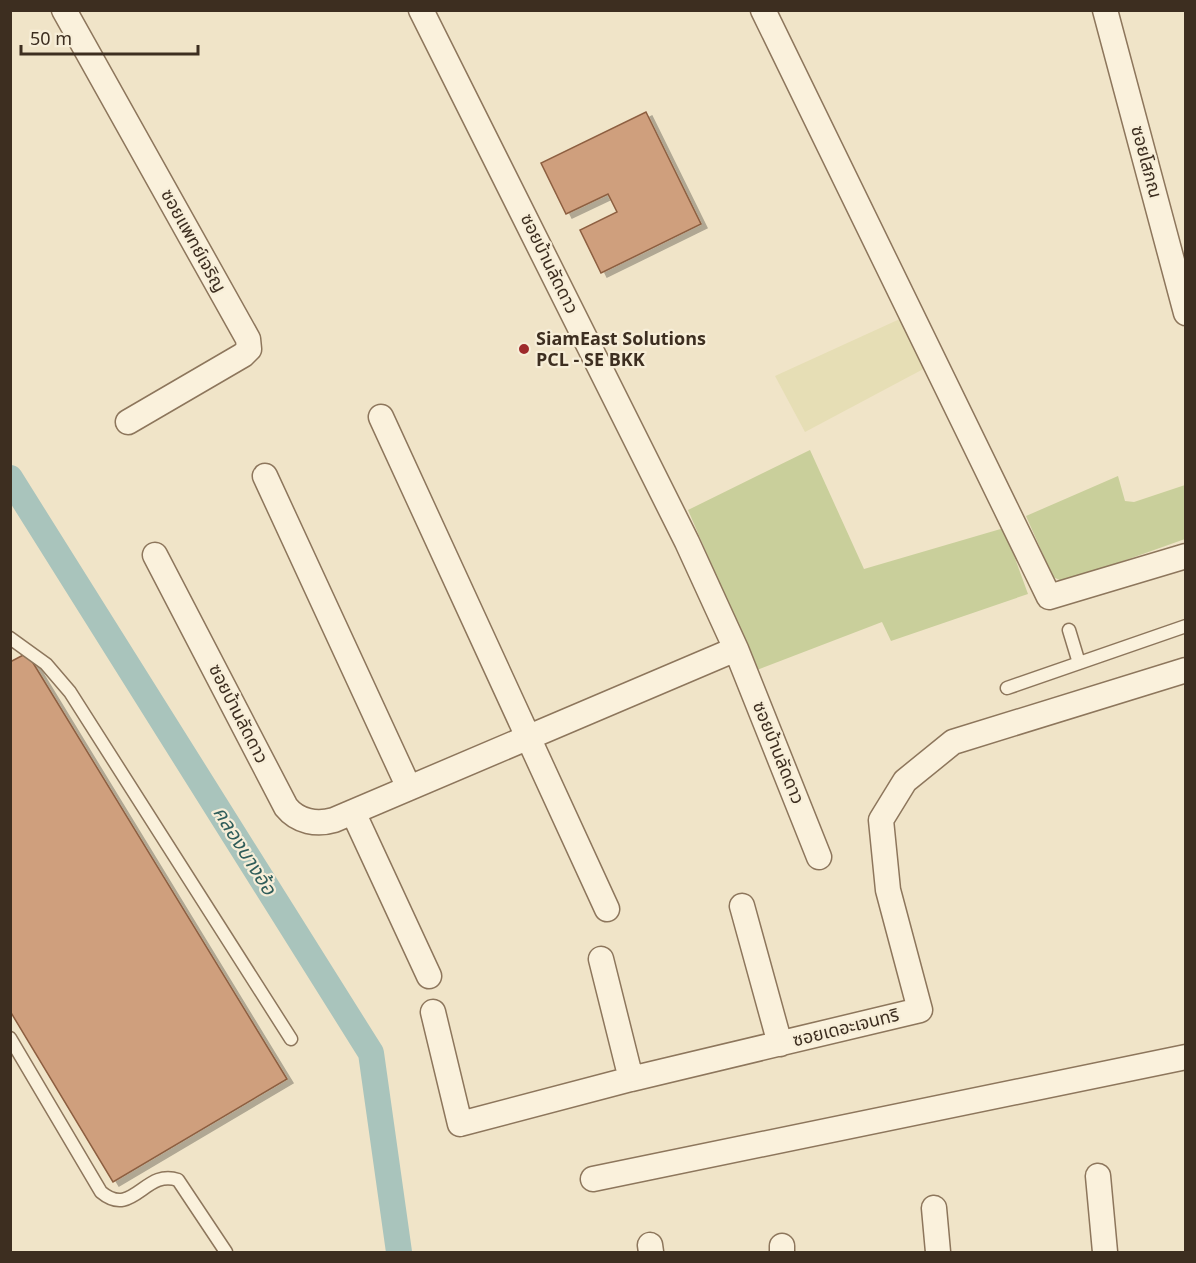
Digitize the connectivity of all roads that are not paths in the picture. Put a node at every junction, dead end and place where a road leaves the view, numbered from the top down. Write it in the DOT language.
graph roads {
  1 [pos="64,10"];
  2 [pos="421,10"];
  3 [pos="763,10"];
  4 [pos="1105,10"];
  5 [pos="1185,313"];
  6 [pos="381,417"];
  7 [pos="128,422"];
  8 [pos="265,476"];
  9 [pos="155,555"];
  10 [pos="1185,556"];
  11 [pos="1185,626"];
  12 [pos="1069,630"];
  13 [pos="10,638"];
  14 [pos="736,649"];
  15 [pos="1079,663"];
  16 [pos="1185,670"];
  17 [pos="1007,688"];
  18 [pos="528,737"];
  19 [pos="409,788"];
  20 [pos="353,812"];
  21 [pos="819,857"];
  22 [pos="742,906"];
  23 [pos="607,909"];
  24 [pos="600,959"];
  25 [pos="429,976"];
  26 [pos="433,1011"];
  27 [pos="10,1038"];
  28 [pos="291,1039"];
  29 [pos="780,1044"];
  30 [pos="1185,1057"];
  31 [pos="631,1079"];
  32 [pos="1098,1176"];
  33 [pos="593,1179"];
  34 [pos="934,1208"];
  35 [pos="226,1252"];
  36 [pos="938,1252"];
  37 [pos="1105,1252"];
  1 -- 7 [label="street, ซอยแพทย์เจริญ"];
  2 -- 14 [label="street, ซอยบ้านลัดดาว"];
  3 -- 10 [label="street"];
  4 -- 5 [label="street, ซอยโสภณ"];
  6 -- 18 [label="street"];
  8 -- 19 [label="street"];
  9 -- 20 [label="street, ซอยบ้านลัดดาว"];
  11 -- 15 [label="lane"];
  12 -- 15 [label="lane"];
  13 -- 28 [label="lane"];
  14 -- 18 [label="street, ซอยบ้านลัดดาว"];
  14 -- 21 [label="street, ซอยบ้านลัดดาว"];
  15 -- 17 [label="lane"];
  16 -- 29 [label="street, ซอยเดอะเจนทริ"];
  18 -- 19 [label="street, ซอยบ้านลัดดาว"];
  18 -- 23 [label="street"];
  19 -- 20 [label="street, ซอยบ้านลัดดาว"];
  20 -- 25 [label="street"];
  22 -- 29 [label="street"];
  24 -- 31 [label="street"];
  26 -- 31 [label="street, ซอยเดอะเจนทริ"];
  27 -- 35 [label="lane"];
  29 -- 31 [label="street, ซอยเดอะเจนทริ"];
  30 -- 33 [label="street"];
  32 -- 37 [label="street"];
  34 -- 36 [label="street"];
}
